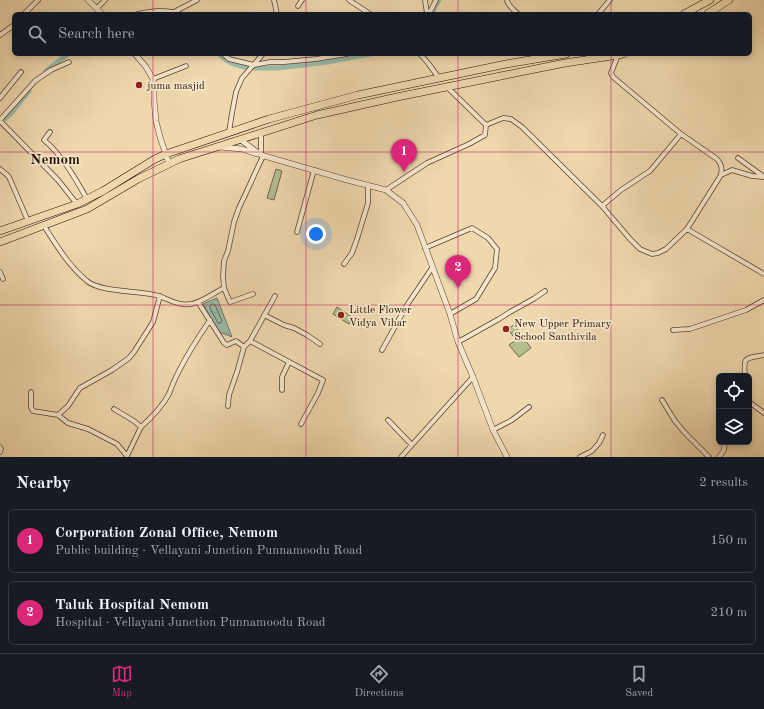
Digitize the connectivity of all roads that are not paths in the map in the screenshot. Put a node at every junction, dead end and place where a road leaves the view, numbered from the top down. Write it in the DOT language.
graph roads {
  1 [pos="38,0"];
  2 [pos="90,0"];
  3 [pos="104,0"];
  4 [pos="197,0"];
  5 [pos="274,0"];
  6 [pos="302,0"];
  7 [pos="349,0"];
  8 [pos="425,0"];
  9 [pos="436,0"];
  10 [pos="507,0"];
  11 [pos="610,0"];
  12 [pos="710,0"];
  13 [pos="729,0"];
  14 [pos="298,6"];
  15 [pos="97,8"];
  16 [pos="26,12"];
  17 [pos="100,12"];
  18 [pos="148,12"];
  19 [pos="174,12"];
  20 [pos="277,12"];
  21 [pos="367,12"];
  22 [pos="428,12"];
  23 [pos="429,12"];
  24 [pos="516,12"];
  25 [pos="600,12"];
  26 [pos="688,12"];
  27 [pos="710,12"];
  28 [pos="12,26"];
  29 [pos="0,35"];
  30 [pos="137,56"];
  31 [pos="225,56"];
  32 [pos="261,56"];
  33 [pos="335,56"];
  34 [pos="422,56"];
  35 [pos="534,56"];
  36 [pos="566,56"];
  37 [pos="614,56"];
  38 [pos="620,56"];
  39 [pos="69,62"];
  40 [pos="565,63"];
  41 [pos="254,65"];
  42 [pos="186,66"];
  43 [pos="21,72"];
  44 [pos="439,78"];
  45 [pos="153,79"];
  46 [pos="447,87"];
  47 [pos="0,98"];
  48 [pos="0,120"];
  49 [pos="486,126"];
  50 [pos="233,131"];
  51 [pos="50,132"];
  52 [pos="261,132"];
  53 [pos="681,134"];
  54 [pos="241,140"];
  55 [pos="215,147"];
  56 [pos="166,154"];
  57 [pos="262,155"];
  58 [pos="738,158"];
  59 [pos="169,164"];
  60 [pos="0,169"];
  61 [pos="314,170"];
  62 [pos="721,175"];
  63 [pos="764,177"];
  64 [pos="368,186"];
  65 [pos="386,190"];
  66 [pos="88,199"];
  67 [pos="77,204"];
  68 [pos="602,206"];
  69 [pos="28,221"];
  70 [pos="44,226"];
  71 [pos="687,229"];
  72 [pos="0,231"];
  73 [pos="297,232"];
  74 [pos="0,242"];
  75 [pos="425,248"];
  76 [pos="344,264"];
  77 [pos="432,268"];
  78 [pos="0,272"];
  79 [pos="764,274"];
  80 [pos="3,280"];
  81 [pos="224,288"];
  82 [pos="545,291"];
  83 [pos="253,294"];
  84 [pos="160,296"];
  85 [pos="275,296"];
  86 [pos="764,300"];
  87 [pos="198,302"];
  88 [pos="450,314"];
  89 [pos="264,315"];
  90 [pos="210,320"];
  91 [pos="673,330"];
  92 [pos="250,341"];
  93 [pos="458,342"];
  94 [pos="320,344"];
  95 [pos="244,347"];
  96 [pos="382,350"];
  97 [pos="764,355"];
  98 [pos="289,362"];
  99 [pos="745,373"];
  100 [pos="473,377"];
  101 [pos="282,390"];
  102 [pos="32,392"];
  103 [pos="662,400"];
  104 [pos="752,404"];
  105 [pos="228,406"];
  106 [pos="529,407"];
  107 [pos="114,409"];
  108 [pos="764,413"];
  109 [pos="58,415"];
  110 [pos="388,420"];
  111 [pos="300,424"];
  112 [pos="141,427"];
  113 [pos="493,430"];
  114 [pos="603,435"];
  115 [pos="412,444"];
  116 [pos="725,445"];
  117 [pos="0,447"];
  118 [pos="0,452"];
  119 [pos="128,457"];
  120 [pos="401,457"];
  121 [pos="507,457"];
  122 [pos="580,457"];
  123 [pos="708,457"];
  124 [pos="719,457"];
  1 -- 16 [label="street"];
  2 -- 15 [label="street"];
  3 -- 15 [label="street"];
  4 -- 19 [label="street"];
  5 -- 20 [label="street"];
  6 -- 14 [label="street"];
  7 -- 21 [label="street"];
  8 -- 22 [label="street"];
  9 -- 23 [label="street"];
  10 -- 24 [label="street"];
  11 -- 25 [label="street"];
  12 -- 26 [label="main road"];
  13 -- 27 [label="main road"];
  15 -- 17 [label="street"];
  18 -- 19 [label="street"];
  28 -- 29 [label="street"];
  30 -- 45 [label="street"];
  31 -- 41 [label="street"];
  32 -- 41 [label="street"];
  33 -- 41 [label="street"];
  34 -- 44 [label="street"];
  35 -- 44 [label="main road"];
  36 -- 40 [label="main road"];
  37 -- 40 [label="main road"];
  38 -- 53 [label="street"];
  39 -- 48 [label="street"];
  40 -- 46 [label="main road"];
  41 -- 50 [label="street"];
  42 -- 45 [label="street"];
  43 -- 47 [label="street"];
  44 -- 50 [label="main road"];
  45 -- 56 [label="street"];
  46 -- 49 [label="street"];
  46 -- 52 [label="main road"];
  48 -- 67 [label="street"];
  49 -- 65 [label="street"];
  49 -- 68 [label="street"];
  50 -- 54 [label="main road"];
  50 -- 56 [label="main road"];
  51 -- 66 [label="street"];
  52 -- 54 [label="main road"];
  52 -- 57 [label="street"];
  53 -- 62 [label="street"];
  53 -- 68 [label="street"];
  54 -- 55 [label="main road"];
  54 -- 57 [label="street"];
  55 -- 57 [label="street"];
  55 -- 59 [label="main road"];
  56 -- 59 [label="street"];
  56 -- 66 [label="main road"];
  57 -- 61 [label="street"];
  57 -- 81 [label="street"];
  58 -- 63 [label="street"];
  59 -- 70 [label="main road"];
  60 -- 69 [label="street"];
  61 -- 64 [label="street"];
  61 -- 73 [label="street"];
  62 -- 63 [label="street"];
  62 -- 71 [label="street"];
  64 -- 65 [label="street"];
  64 -- 76 [label="street"];
  65 -- 75 [label="street"];
  66 -- 67 [label="main road"];
  67 -- 69 [label="main road"];
  68 -- 71 [label="street"];
  69 -- 72 [label="main road"];
  70 -- 74 [label="main road"];
  70 -- 84 [label="street"];
  71 -- 79 [label="street"];
  75 -- 77 [label="street"];
  75 -- 88 [label="street"];
  77 -- 88 [label="street"];
  77 -- 96 [label="street"];
  78 -- 80 [label="street"];
  81 -- 83 [label="street"];
  81 -- 87 [label="street"];
  82 -- 93 [label="street"];
  84 -- 87 [label="street"];
  84 -- 109 [label="street"];
  85 -- 89 [label="street"];
  86 -- 91 [label="street"];
  87 -- 90 [label="street"];
  88 -- 93 [label="street"];
  89 -- 92 [label="street"];
  89 -- 94 [label="street"];
  90 -- 95 [label="street"];
  90 -- 112 [label="street"];
  92 -- 95 [label="street"];
  92 -- 98 [label="street"];
  93 -- 100 [label="street"];
  95 -- 105 [label="street"];
  97 -- 99 [label="street"];
  98 -- 101 [label="street"];
  98 -- 111 [label="street"];
  100 -- 113 [label="street"];
  100 -- 115 [label="street"];
  102 -- 109 [label="street"];
  103 -- 123 [label="street"];
  104 -- 108 [label="street"];
  106 -- 113 [label="street"];
  107 -- 112 [label="street"];
  109 -- 119 [label="street"];
  110 -- 115 [label="street"];
  112 -- 119 [label="street"];
  113 -- 121 [label="street"];
  114 -- 122 [label="street"];
  115 -- 120 [label="street"];
  116 -- 124 [label="street"];
  117 -- 118 [label="street"];
}
